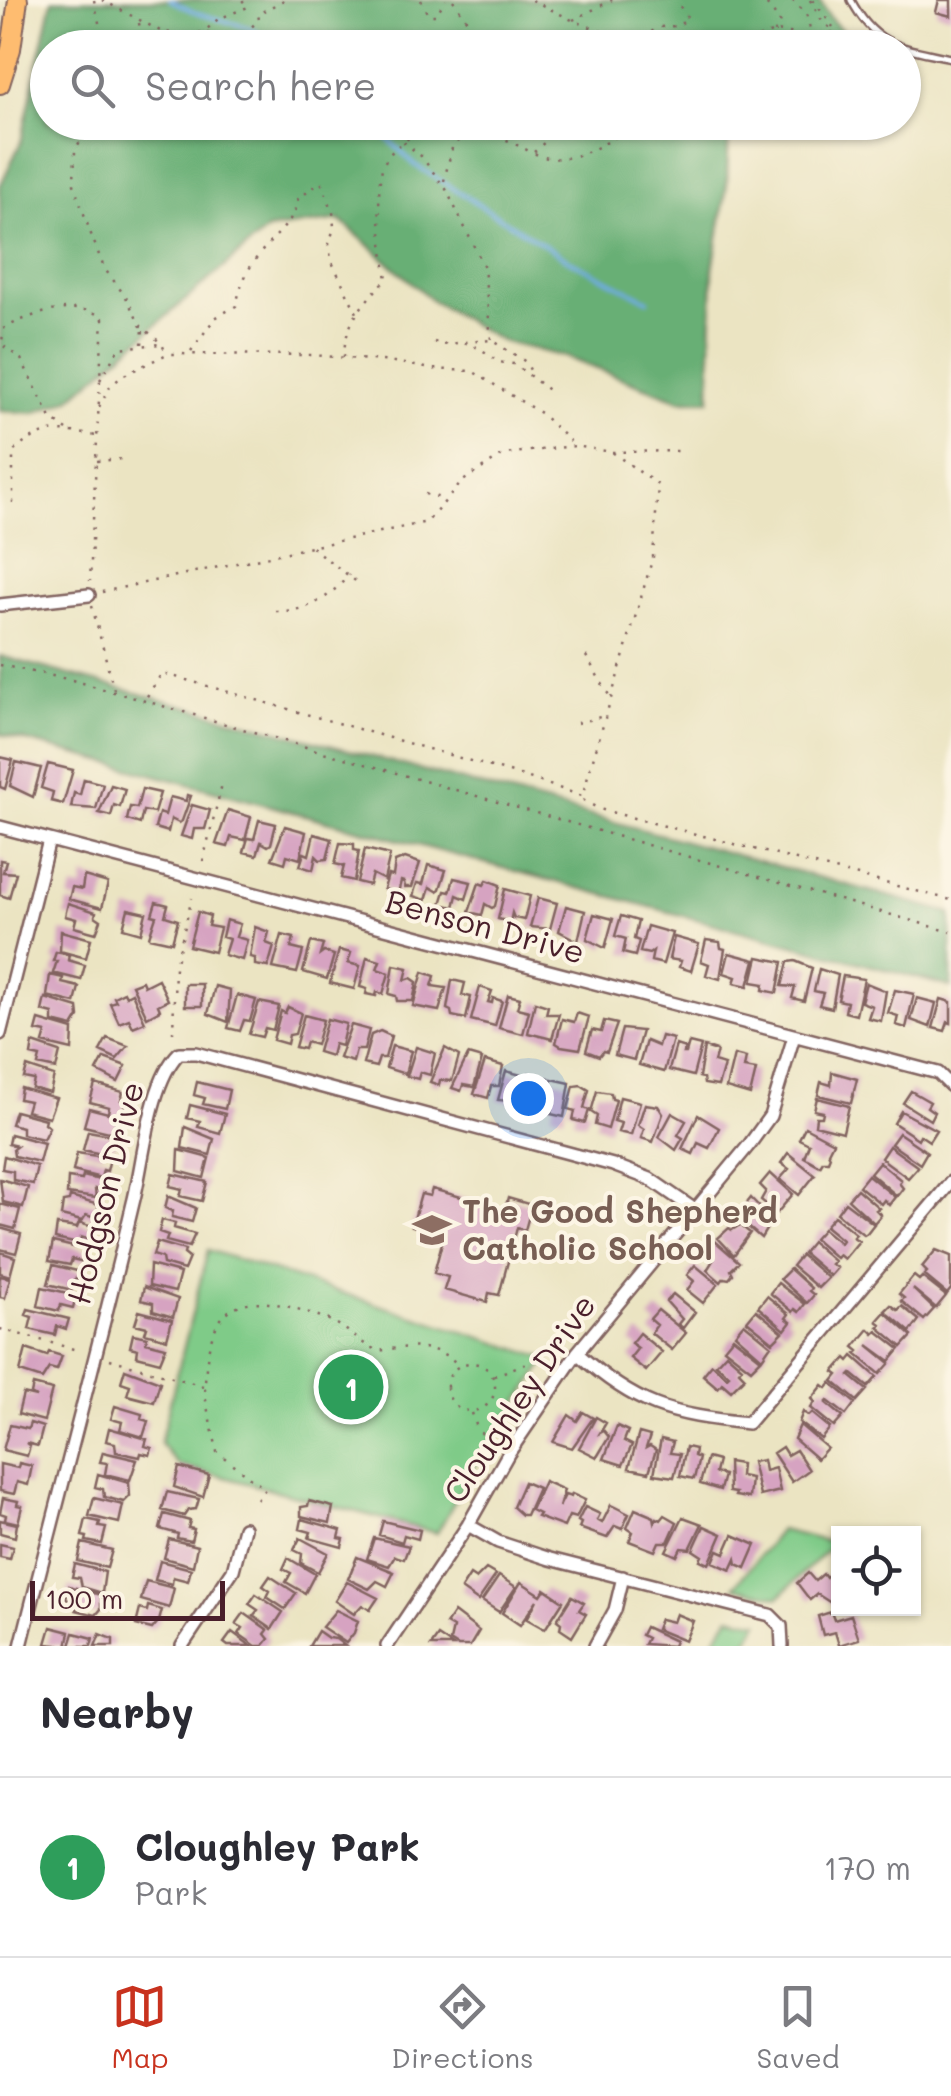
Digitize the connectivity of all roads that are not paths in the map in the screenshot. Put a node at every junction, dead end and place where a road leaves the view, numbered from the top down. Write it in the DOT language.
graph roads {
  1 [pos="18,0"];
  2 [pos="852,0"];
  3 [pos="874,30"];
  4 [pos="921,51"];
  5 [pos="951,58"];
  6 [pos="0,84"];
  7 [pos="89,595"];
  8 [pos="0,605"];
  9 [pos="0,827"];
  10 [pos="48,840"];
  11 [pos="3,1008"];
  12 [pos="0,1034"];
  13 [pos="794,1036"];
  14 [pos="951,1086"];
  15 [pos="951,1182"];
  16 [pos="695,1210"];
  17 [pos="577,1353"];
  18 [pos="468,1525"];
  19 [pos="244,1528"];
  20 [pos="623,1577"];
  21 [pos="21,1646"];
  22 [pos="182,1646"];
  23 [pos="387,1646"];
  24 [pos="595,1646"];
  25 [pos="782,1646"];
  1 -- 6 [label="main road"];
  2 -- 3 [label="lane"];
  4 -- 5 [label="lane"];
  7 -- 8 [label="street"];
  9 -- 10 [label="street, Benson Drive"];
  10 -- 11 [label="street"];
  10 -- 13 [label="street, Benson Drive"];
  11 -- 12 [label="street"];
  13 -- 14 [label="street, Benson Drive"];
  13 -- 16 [label="street, Cloughley Drive"];
  15 -- 17 [label="street"];
  16 -- 17 [label="street, Cloughley Drive"];
  16 -- 21 [label="street, Hodgson Drive"];
  17 -- 18 [label="street, Cloughley Drive"];
  18 -- 20 [label="street"];
  18 -- 23 [label="street, Cloughley Drive"];
  19 -- 22 [label="street"];
  20 -- 24 [label="street"];
  20 -- 25 [label="street"];
}
